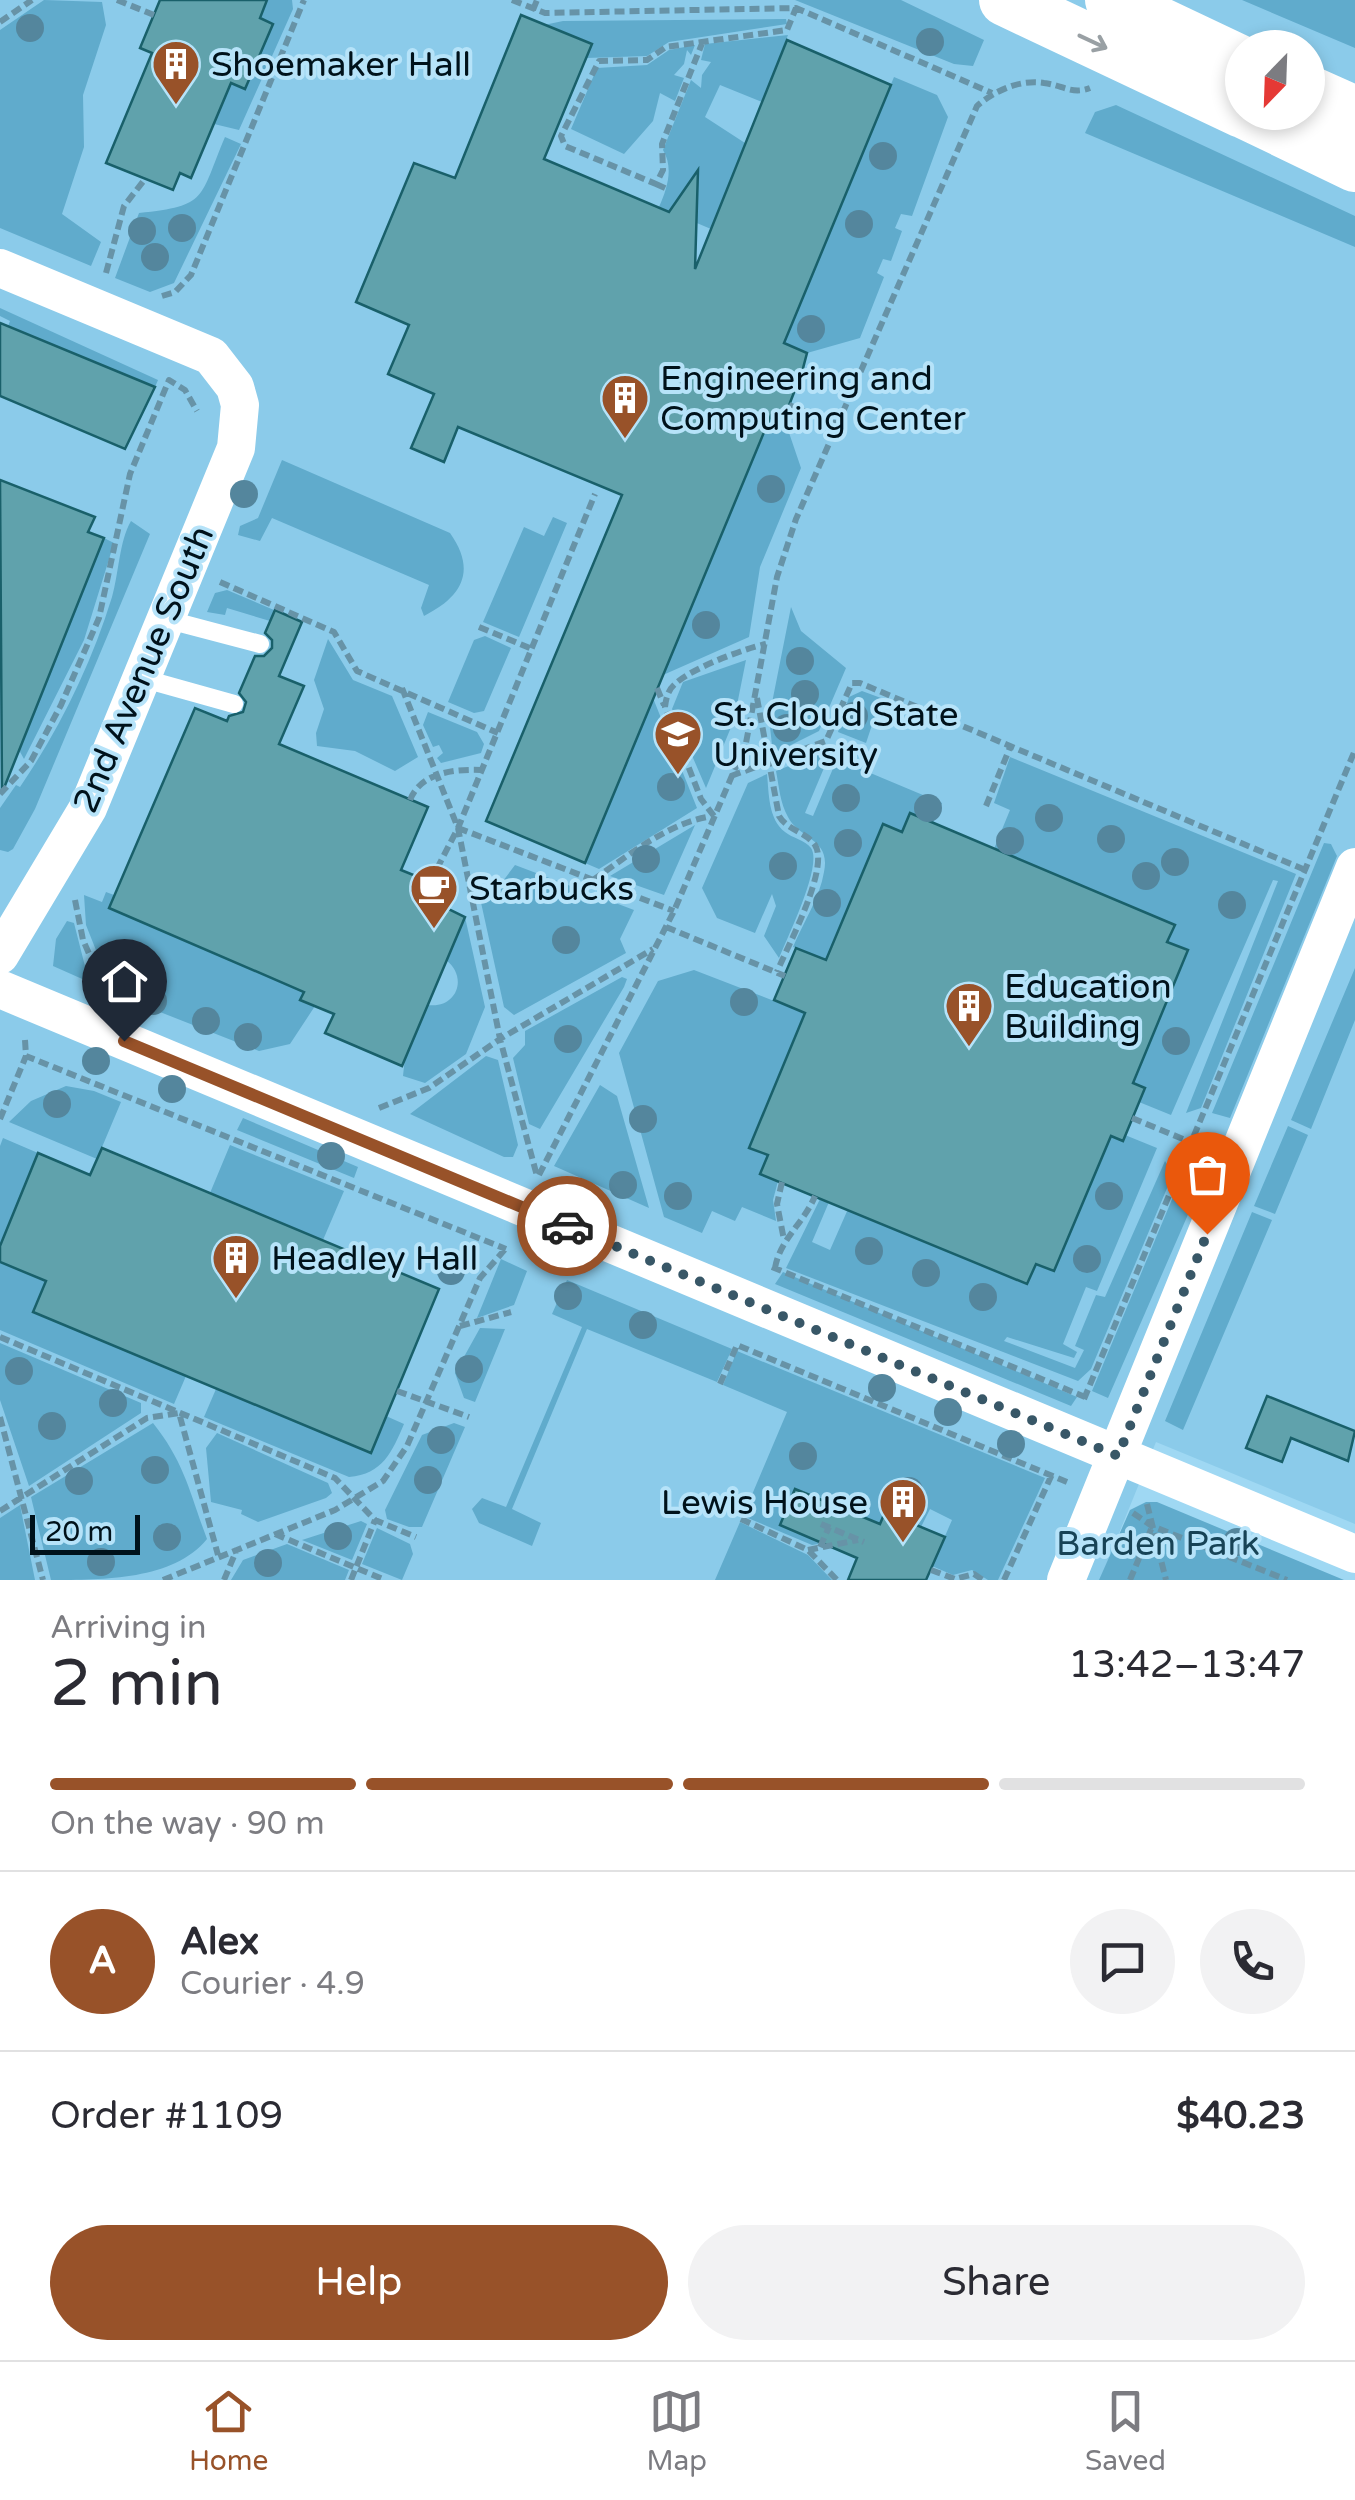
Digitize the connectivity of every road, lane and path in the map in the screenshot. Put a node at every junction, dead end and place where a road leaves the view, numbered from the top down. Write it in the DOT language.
graph roads {
  1 [pos="32,0"];
  2 [pos="117,0"];
  3 [pos="304,0"];
  4 [pos="538,0"];
  5 [pos="1006,0"];
  6 [pos="1111,0"];
  7 [pos="515,1"];
  8 [pos="796,8"];
  9 [pos="534,10"];
  10 [pos="514,12"];
  11 [pos="154,16"];
  12 [pos="0,22"];
  13 [pos="702,41"];
  14 [pos="1225,54"];
  15 [pos="1097,79"];
  16 [pos="992,93"];
  17 [pos="1325,99"];
  18 [pos="1225,103"];
  19 [pos="1355,112"];
  20 [pos="1280,130"];
  21 [pos="1355,166"];
  22 [pos="145,179"];
  23 [pos="656,184"];
  24 [pos="667,189"];
  25 [pos="0,268"];
  26 [pos="105,280"];
  27 [pos="156,298"];
  28 [pos="802,372"];
  29 [pos="851,392"];
  30 [pos="789,404"];
  31 [pos="197,411"];
  32 [pos="837,424"];
  33 [pos="596,494"];
  34 [pos="187,566"];
  35 [pos="165,619"];
  36 [pos="479,626"];
  37 [pos="260,644"];
  38 [pos="766,644"];
  39 [pos="532,649"];
  40 [pos="141,678"];
  41 [pos="402,688"];
  42 [pos="658,688"];
  43 [pos="756,693"];
  44 [pos="234,704"];
  45 [pos="665,706"];
  46 [pos="498,733"];
  47 [pos="1011,746"];
  48 [pos="1355,750"];
  49 [pos="770,764"];
  50 [pos="482,770"];
  51 [pos="437,774"];
  52 [pos="732,776"];
  53 [pos="0,794"];
  54 [pos="410,800"];
  55 [pos="986,806"];
  56 [pos="714,816"];
  57 [pos="458,828"];
  58 [pos="1355,867"];
  59 [pos="1303,870"];
  60 [pos="594,880"];
  61 [pos="430,882"];
  62 [pos="674,910"];
  63 [pos="65,911"];
  64 [pos="666,926"];
  65 [pos="656,947"];
  66 [pos="0,954"];
  67 [pos="90,988"];
  68 [pos="0,989"];
  69 [pos="24,1038"];
  70 [pos="500,1039"];
  71 [pos="26,1056"];
  72 [pos="382,1116"];
  73 [pos="0,1118"];
  74 [pos="1132,1118"];
  75 [pos="1192,1144"];
  76 [pos="1216,1151"];
  77 [pos="520,1170"];
  78 [pos="538,1177"];
  79 [pos="548,1179"];
  80 [pos="782,1182"];
  81 [pos="815,1196"];
  82 [pos="784,1242"];
  83 [pos="756,1262"];
  84 [pos="775,1268"];
  85 [pos="511,1312"];
  86 [pos="459,1326"];
  87 [pos="0,1337"];
  88 [pos="720,1384"];
  89 [pos="396,1391"];
  90 [pos="426,1401"];
  91 [pos="179,1413"];
  92 [pos="469,1416"];
  93 [pos="0,1417"];
  94 [pos="1118,1456"];
  95 [pos="1052,1476"];
  96 [pos="1068,1483"];
  97 [pos="23,1497"];
  98 [pos="357,1498"];
  99 [pos="1146,1502"];
  100 [pos="1130,1510"];
  101 [pos="0,1511"];
  102 [pos="741,1519"];
  103 [pos="375,1520"];
  104 [pos="1152,1526"];
  105 [pos="274,1534"];
  106 [pos="416,1537"];
  107 [pos="238,1547"];
  108 [pos="820,1547"];
  109 [pos="808,1550"];
  110 [pos="1355,1554"];
  111 [pos="218,1555"];
  112 [pos="356,1568"];
  113 [pos="931,1570"];
  114 [pos="43,1580"];
  115 [pos="164,1580"];
  116 [pos="224,1580"];
  117 [pos="351,1580"];
  118 [pos="384,1580"];
  119 [pos="837,1580"];
  120 [pos="984,1580"];
  121 [pos="1004,1580"];
  122 [pos="1066,1580"];
  123 [pos="1130,1580"];
  124 [pos="1166,1580"];
  125 [pos="1288,1580"];
  1 -- 12 [label="path"];
  2 -- 11 [label="path"];
  3 -- 27 [label="path"];
  4 -- 9 [label="path"];
  5 -- 18 [label="street, one-way"];
  6 -- 14 [label="street"];
  7 -- 9 [label="path"];
  7 -- 10 [label="path"];
  8 -- 9 [label="path"];
  8 -- 13 [label="path"];
  8 -- 16 [label="path"];
  13 -- 23 [label="path"];
  13 -- 23 [label="path"];
  15 -- 16 [label="path"];
  16 -- 29 [label="path"];
  17 -- 19 [label="street"];
  20 -- 21 [label="street"];
  22 -- 26 [label="path"];
  23 -- 24 [label="path"];
  25 -- 34 [label="street, 2nd Avenue South"];
  28 -- 29 [label="path"];
  29 -- 32 [label="path"];
  30 -- 32 [label="path"];
  31 -- 53 [label="path"];
  32 -- 38 [label="path"];
  33 -- 39 [label="path"];
  34 -- 35 [label="street, 2nd Avenue South"];
  34 -- 41 [label="path"];
  35 -- 37 [label="lane"];
  35 -- 40 [label="street, 2nd Avenue South"];
  36 -- 39 [label="path"];
  38 -- 43 [label="path"];
  38 -- 45 [label="path"];
  39 -- 46 [label="path"];
  40 -- 44 [label="lane"];
  40 -- 66 [label="street, 2nd Avenue South"];
  41 -- 46 [label="path"];
  41 -- 51 [label="path"];
  42 -- 45 [label="path"];
  43 -- 49 [label="path"];
  43 -- 52 [label="path"];
  45 -- 56 [label="path"];
  46 -- 50 [label="path"];
  47 -- 49 [label="path"];
  47 -- 55 [label="path"];
  47 -- 59 [label="path"];
  48 -- 59 [label="path"];
  49 -- 52 [label="path"];
  49 -- 64 [label="path"];
  50 -- 51 [label="path"];
  50 -- 57 [label="path"];
  51 -- 54 [label="path"];
  51 -- 57 [label="path"];
  52 -- 56 [label="path"];
  56 -- 60 [label="path"];
  56 -- 62 [label="path"];
  57 -- 60 [label="path"];
  57 -- 61 [label="path"];
  57 -- 70 [label="path"];
  58 -- 94 [label="street"];
  59 -- 75 [label="path"];
  60 -- 62 [label="path"];
  62 -- 64 [label="path"];
  63 -- 67 [label="path"];
  64 -- 65 [label="path"];
  65 -- 70 [label="path"];
  65 -- 78 [label="path"];
  68 -- 94 [label="street"];
  69 -- 71 [label="path"];
  70 -- 72 [label="path"];
  70 -- 78 [label="path"];
  71 -- 73 [label="path"];
  71 -- 86 [label="path"];
  74 -- 75 [label="path"];
  75 -- 76 [label="path"];
  75 -- 84 [label="path"];
  77 -- 78 [label="path"];
  78 -- 79 [label="path"];
  80 -- 82 [label="path"];
  81 -- 82 [label="path"];
  82 -- 84 [label="path"];
  83 -- 84 [label="path"];
  85 -- 86 [label="path"];
  86 -- 90 [label="path"];
  87 -- 91 [label="path"];
  88 -- 95 [label="path"];
  89 -- 90 [label="path"];
  90 -- 92 [label="path"];
  90 -- 98 [label="path"];
  91 -- 97 [label="path"];
  91 -- 98 [label="path"];
  91 -- 111 [label="path"];
  93 -- 97 [label="path"];
  94 -- 110 [label="street"];
  94 -- 122 [label="street"];
  95 -- 96 [label="path"];
  95 -- 121 [label="path"];
  97 -- 101 [label="path"];
  97 -- 114 [label="path"];
  98 -- 103 [label="path"];
  98 -- 105 [label="path"];
  99 -- 104 [label="path"];
  100 -- 104 [label="path"];
  102 -- 109 [label="path"];
  103 -- 106 [label="path"];
  103 -- 112 [label="path"];
  104 -- 123 [label="path"];
  104 -- 124 [label="path"];
  104 -- 125 [label="path"];
  105 -- 107 [label="path"];
  105 -- 112 [label="path"];
  107 -- 111 [label="path"];
  107 -- 116 [label="path"];
  108 -- 108 [label="path"];
  108 -- 109 [label="path"];
  109 -- 119 [label="path"];
  111 -- 115 [label="path"];
  112 -- 117 [label="path"];
  112 -- 118 [label="path"];
  113 -- 120 [label="path"];
}
